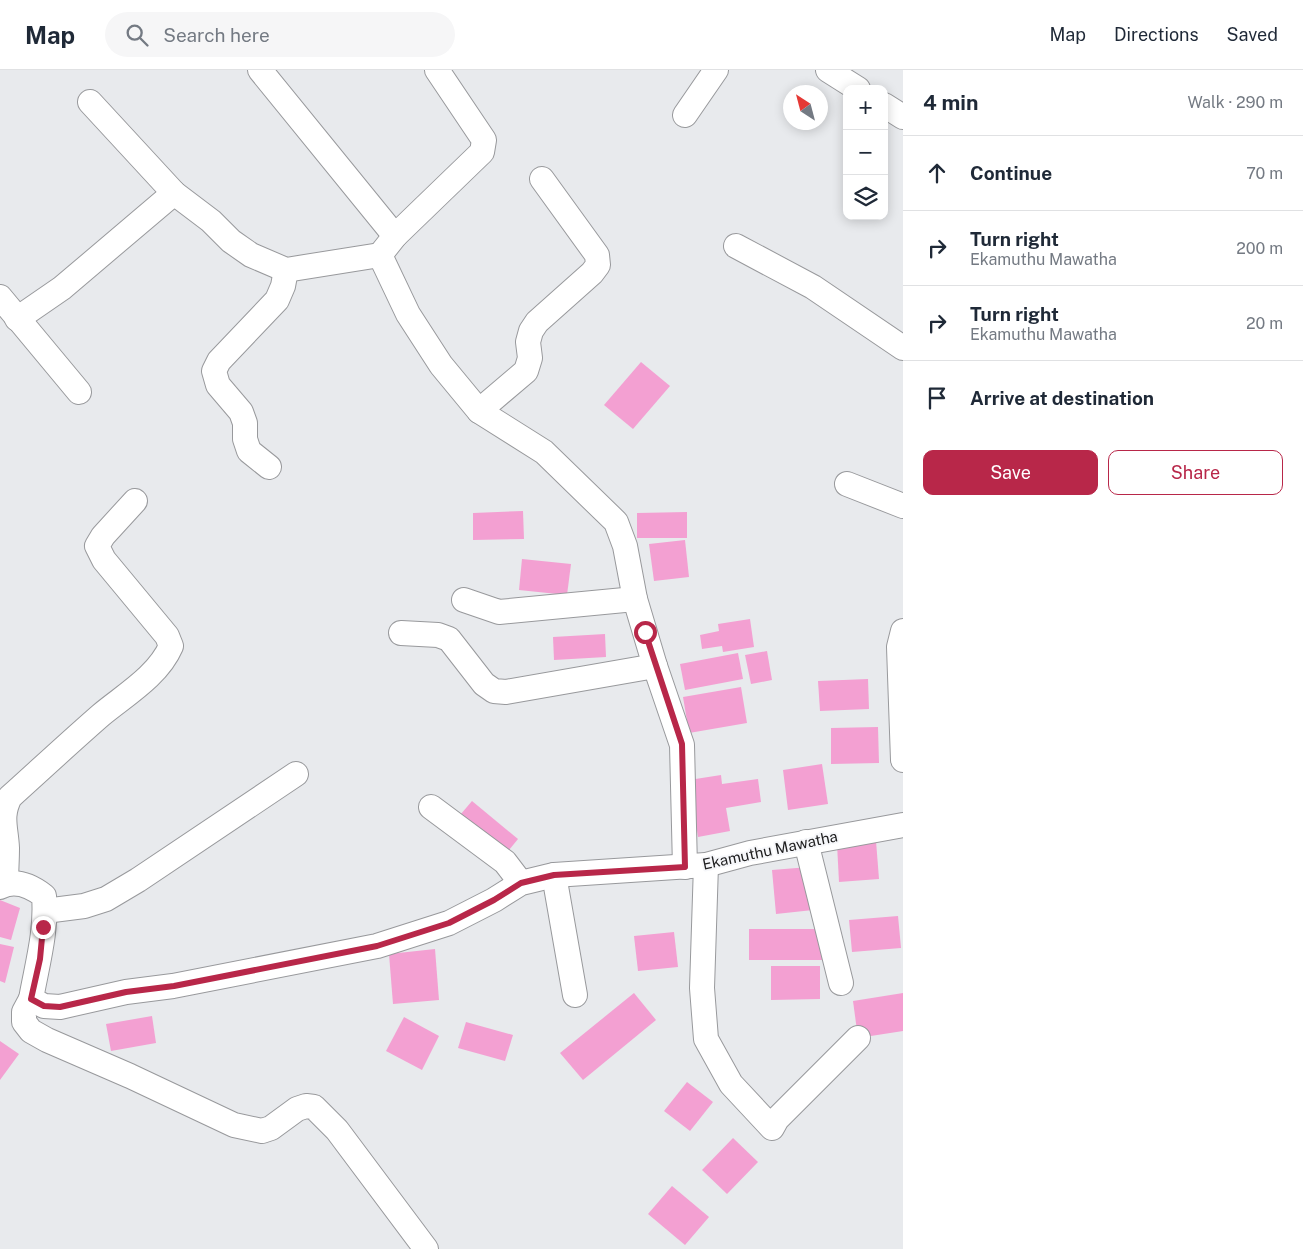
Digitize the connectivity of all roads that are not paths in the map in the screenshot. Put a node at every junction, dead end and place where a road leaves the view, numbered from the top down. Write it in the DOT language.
graph roads {
  1 [pos="260,70"];
  2 [pos="437,70"];
  3 [pos="716,70"];
  4 [pos="828,70"];
  5 [pos="852,85"];
  6 [pos="90,102"];
  7 [pos="888,108"];
  8 [pos="685,115"];
  9 [pos="903,117"];
  10 [pos="542,179"];
  11 [pos="174,193"];
  12 [pos="395,236"];
  13 [pos="736,246"];
  14 [pos="380,255"];
  15 [pos="286,270"];
  16 [pos="0,297"];
  17 [pos="17,320"];
  18 [pos="903,348"];
  19 [pos="79,392"];
  20 [pos="479,411"];
  21 [pos="269,467"];
  22 [pos="847,484"];
  23 [pos="135,501"];
  24 [pos="903,506"];
  25 [pos="635,599"];
  26 [pos="464,600"];
  27 [pos="903,631"];
  28 [pos="401,633"];
  29 [pos="655,666"];
  30 [pos="903,760"];
  31 [pos="296,774"];
  32 [pos="431,807"];
  33 [pos="903,825"];
  34 [pos="806,842"];
  35 [pos="696,866"];
  36 [pos="554,875"];
  37 [pos="521,883"];
  38 [pos="3,886"];
  39 [pos="45,911"];
  40 [pos="841,983"];
  41 [pos="575,995"];
  42 [pos="31,999"];
  43 [pos="858,1038"];
  44 [pos="426,1249"];
  1 -- 12 [label="street"];
  2 -- 12 [label="street"];
  3 -- 8 [label="street"];
  4 -- 5 [label="street"];
  6 -- 11 [label="street"];
  7 -- 9 [label="street"];
  10 -- 20 [label="street"];
  11 -- 15 [label="street"];
  11 -- 17 [label="street"];
  12 -- 14 [label="street"];
  13 -- 18 [label="street"];
  14 -- 15 [label="street"];
  14 -- 20 [label="street"];
  15 -- 21 [label="street"];
  16 -- 17 [label="street"];
  17 -- 19 [label="street"];
  20 -- 25 [label="street"];
  22 -- 24 [label="street"];
  23 -- 38 [label="street"];
  25 -- 26 [label="street"];
  25 -- 29 [label="street"];
  27 -- 30 [label="street"];
  28 -- 29 [label="street"];
  29 -- 35 [label="street"];
  31 -- 39 [label="street"];
  32 -- 37 [label="street"];
  33 -- 34 [label="street, Ekamuthu Mawatha"];
  34 -- 35 [label="street, Ekamuthu Mawatha"];
  34 -- 40 [label="street"];
  35 -- 36 [label="street, Ekamuthu Mawatha"];
  35 -- 43 [label="street"];
  36 -- 37 [label="street, Ekamuthu Mawatha"];
  36 -- 41 [label="street"];
  37 -- 42 [label="street, Ekamuthu Mawatha"];
  38 -- 39 [label="street"];
  39 -- 42 [label="street"];
  42 -- 44 [label="street"];
}
